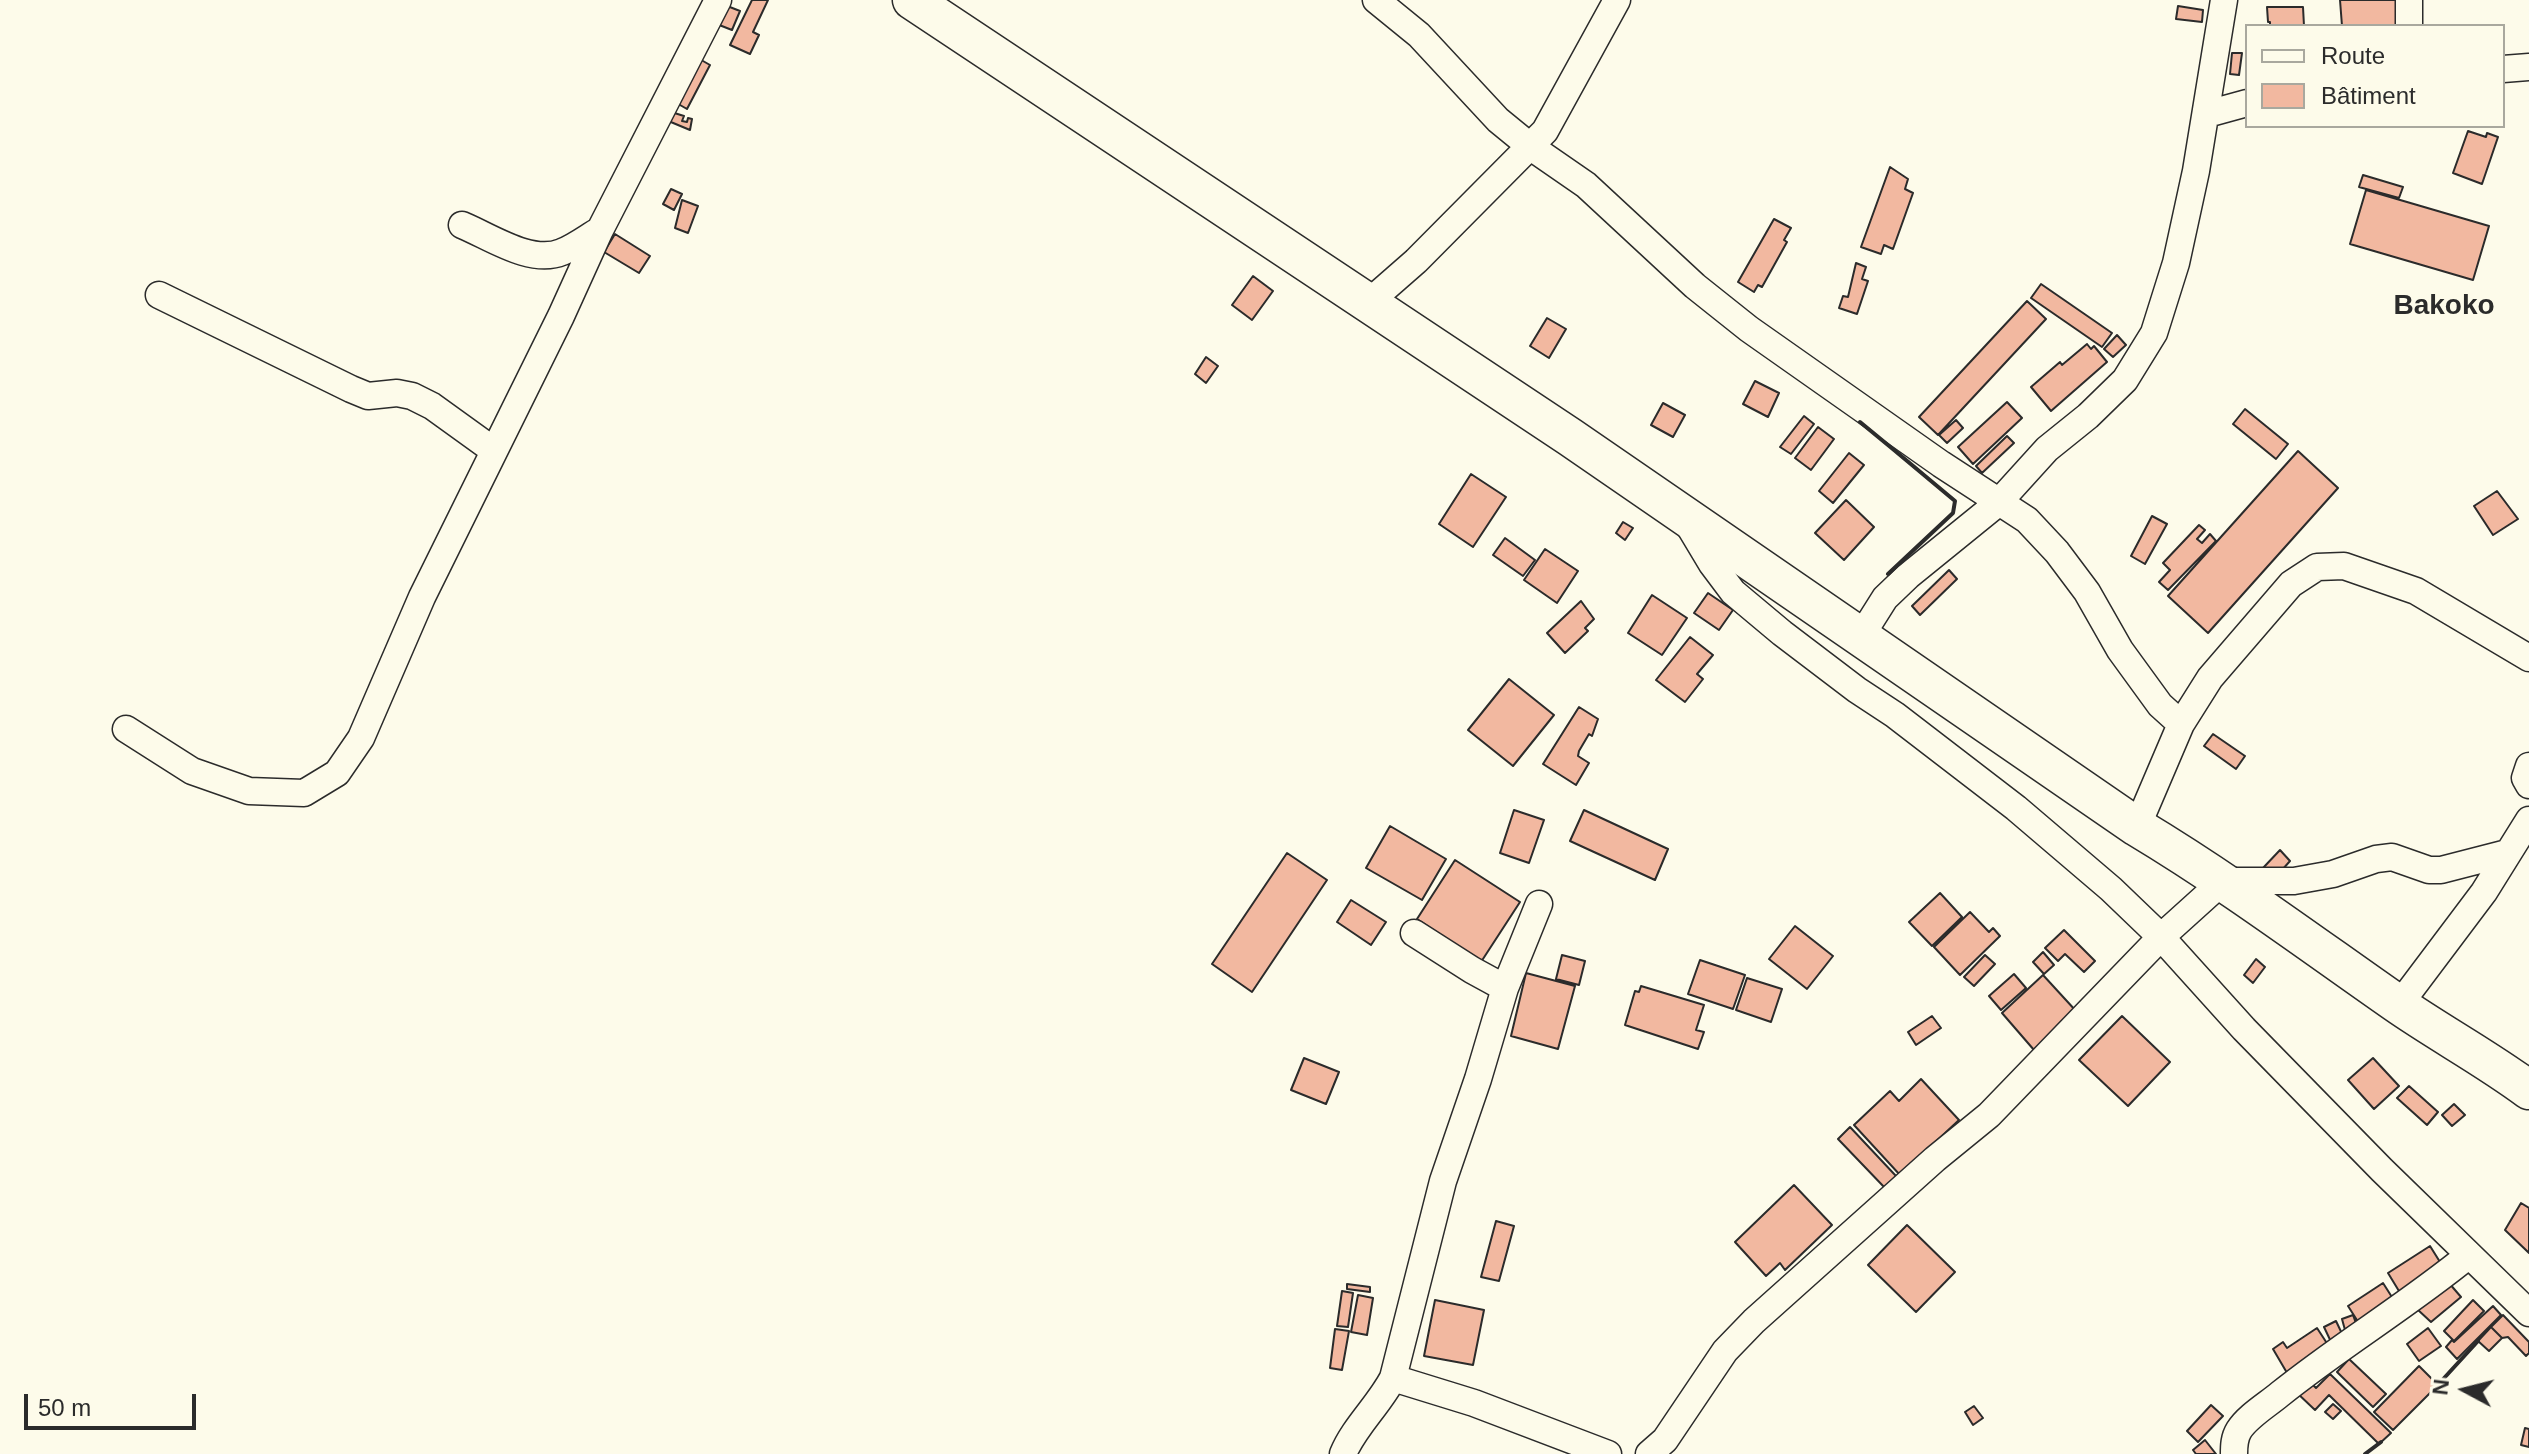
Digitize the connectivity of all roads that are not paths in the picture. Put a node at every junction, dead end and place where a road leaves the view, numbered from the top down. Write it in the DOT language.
graph roads {
  1 [pos="718,0"];
  2 [pos="912,0"];
  3 [pos="1376,0"];
  4 [pos="1617,0"];
  5 [pos="2224,0"];
  6 [pos="2409,0"];
  7 [pos="2409,24"];
  8 [pos="2529,67"];
  9 [pos="2505,69"];
  10 [pos="2245,104"];
  11 [pos="2207,114"];
  12 [pos="1531,147"];
  13 [pos="462,225"];
  14 [pos="600,230"];
  15 [pos="159,295"];
  16 [pos="1368,303"];
  17 [pos="493,450"];
  18 [pos="1998,503"];
  19 [pos="1682,514"];
  20 [pos="1861,636"];
  21 [pos="2529,658"];
  22 [pos="2181,724"];
  23 [pos="126,729"];
  24 [pos="2529,766"];
  25 [pos="2529,785"];
  26 [pos="2529,820"];
  27 [pos="2137,827"];
  28 [pos="2507,853"];
  29 [pos="2223,881"];
  30 [pos="1539,904"];
  31 [pos="1414,933"];
  32 [pos="2161,937"];
  33 [pos="1505,988"];
  34 [pos="2399,1005"];
  35 [pos="2529,1090"];
  36 [pos="2469,1255"];
  37 [pos="2529,1313"];
  38 [pos="1393,1378"];
  39 [pos="1343,1454"];
  40 [pos="1608,1454"];
  41 [pos="1649,1454"];
  42 [pos="2234,1454"];
  1 -- 14 [label="street"];
  2 -- 16 [label="highway"];
  3 -- 12 [label="street"];
  4 -- 12 [label="street"];
  5 -- 11 [label="street"];
  6 -- 7 [label="street"];
  8 -- 9 [label="street"];
  10 -- 11 [label="street"];
  11 -- 18 [label="street"];
  12 -- 16 [label="street"];
  12 -- 18 [label="street"];
  13 -- 14 [label="street"];
  14 -- 17 [label="street"];
  15 -- 17 [label="street"];
  16 -- 19 [label="highway"];
  17 -- 23 [label="street"];
  18 -- 20 [label="street"];
  18 -- 22 [label="street"];
  19 -- 20 [label="highway"];
  19 -- 32 [label="street"];
  20 -- 27 [label="highway"];
  21 -- 22 [label="street"];
  22 -- 27 [label="street"];
  24 -- 25 [label="street"];
  26 -- 28 [label="street"];
  27 -- 29 [label="highway"];
  28 -- 29 [label="street"];
  28 -- 34 [label="street"];
  29 -- 32 [label="street"];
  29 -- 34 [label="highway"];
  30 -- 33 [label="street"];
  31 -- 33 [label="street"];
  32 -- 36 [label="street"];
  32 -- 41 [label="street"];
  33 -- 38 [label="street"];
  34 -- 35 [label="highway"];
  36 -- 37 [label="street"];
  36 -- 42 [label="street"];
  38 -- 39 [label="street"];
  38 -- 40 [label="street"];
}
